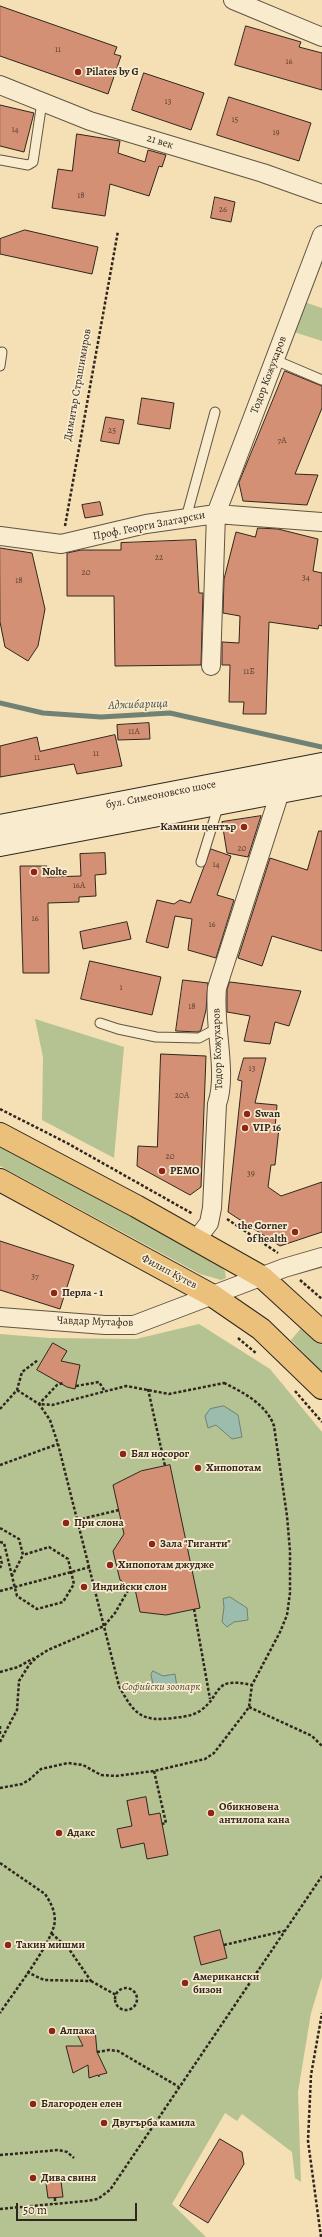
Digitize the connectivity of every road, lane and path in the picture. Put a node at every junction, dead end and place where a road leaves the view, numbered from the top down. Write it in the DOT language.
graph roads {
  1 [pos="233,0"];
  2 [pos="322,38"];
  3 [pos="0,85"];
  4 [pos="42,102"];
  5 [pos="0,160"];
  6 [pos="322,194"];
  7 [pos="118,231"];
  8 [pos="322,235"];
  9 [pos="2,352"];
  10 [pos="275,360"];
  11 [pos="0,366"];
  12 [pos="322,380"];
  13 [pos="215,412"];
  14 [pos="216,514"];
  15 [pos="186,518"];
  16 [pos="322,522"];
  17 [pos="0,536"];
  18 [pos="61,544"];
  19 [pos="211,666"];
  20 [pos="322,764"];
  21 [pos="322,784"];
  22 [pos="280,792"];
  23 [pos="219,803"];
  24 [pos="0,826"];
  25 [pos="0,845"];
  26 [pos="201,862"];
  27 [pos="100,1023"];
  28 [pos="216,1029"];
  29 [pos="0,1134"];
  30 [pos="0,1180"];
  31 [pos="212,1208"];
  32 [pos="196,1240"];
  33 [pos="285,1250"];
  34 [pos="322,1257"];
  35 [pos="262,1277"];
  36 [pos="301,1281"];
  37 [pos="213,1296"];
  38 [pos="322,1299"];
  39 [pos="0,1317"];
  40 [pos="322,1332"];
  41 [pos="237,1337"];
  42 [pos="261,1357"];
  43 [pos="38,1360"];
  44 [pos="63,1383"];
  45 [pos="76,1386"];
  46 [pos="290,1386"];
  47 [pos="322,1388"];
  48 [pos="148,1389"];
  49 [pos="17,1390"];
  50 [pos="104,1390"];
  51 [pos="39,1404"];
  52 [pos="0,1409"];
  53 [pos="322,1422"];
  54 [pos="58,1444"];
  55 [pos="0,1465"];
  56 [pos="165,1466"];
  57 [pos="119,1510"];
  58 [pos="78,1520"];
  59 [pos="0,1528"];
  60 [pos="0,1542"];
  61 [pos="23,1555"];
  62 [pos="0,1556"];
  63 [pos="90,1567"];
  64 [pos="0,1568"];
  65 [pos="71,1571"];
  66 [pos="12,1576"];
  67 [pos="15,1587"];
  68 [pos="130,1587"];
  69 [pos="0,1591"];
  70 [pos="194,1609"];
  71 [pos="104,1626"];
  72 [pos="36,1657"];
  73 [pos="0,1672"];
  74 [pos="252,1685"];
  75 [pos="210,1700"];
  76 [pos="249,1707"];
  77 [pos="0,1726"];
  78 [pos="0,1734"];
  79 [pos="0,1742"];
  80 [pos="322,1746"];
  81 [pos="154,1771"];
  82 [pos="0,1788"];
  83 [pos="162,1824"];
  84 [pos="0,1863"];
  85 [pos="322,1876"];
  86 [pos="284,1930"];
  87 [pos="51,1933"];
  88 [pos="224,1945"];
  89 [pos="27,1972"];
  90 [pos="91,1981"];
  91 [pos="116,1995"];
  92 [pos="0,2013"];
  93 [pos="322,2013"];
  94 [pos="97,2052"];
  95 [pos="179,2087"];
  96 [pos="0,2155"];
  97 [pos="74,2158"];
  98 [pos="55,2198"];
  99 [pos="56,2204"];
  100 [pos="0,2208"];
  101 [pos="321,2237"];
  1 -- 2 [label="street"];
  3 -- 4 [label="street, 21 век"];
  4 -- 5 [label="lane"];
  4 -- 6 [label="street, 21 век"];
  7 -- 18 [label="path, Димитър Страшимиров"];
  8 -- 10 [label="street, Тодор Кожухаров"];
  9 -- 11 [label="lane"];
  10 -- 12 [label="lane"];
  10 -- 14 [label="street, Тодор Кожухаров"];
  13 -- 15 [label="lane"];
  14 -- 15 [label="street, Проф. Георги Златарски"];
  14 -- 16 [label="street, Проф. Георги Златарски"];
  14 -- 19 [label="street, Тодор Кожухаров"];
  15 -- 18 [label="street, Проф. Георги Златарски"];
  17 -- 18 [label="street, Проф. Георги Златарски"];
  20 -- 24 [label="main road, бул. Симеоновско шосе"];
  21 -- 22 [label="main road, бул. Симеоновско шосе"];
  22 -- 23 [label="main road, бул. Симеоновско шосе"];
  22 -- 28 [label="street, Тодор Кожухаров"];
  23 -- 25 [label="main road, бул. Симеоновско шосе"];
  23 -- 26 [label="lane"];
  27 -- 28 [label="lane"];
  28 -- 31 [label="street, Тодор Кожухаров"];
  29 -- 32 [label="main road"];
  30 -- 37 [label="main road, Филип Кутев"];
  31 -- 32 [label="street, Тодор Кожухаров"];
  31 -- 33 [label="path"];
  32 -- 35 [label="main road"];
  34 -- 35 [label="street, Чавдар Мутафов"];
  35 -- 37 [label="street, Чавдар Мутафов"];
  35 -- 40 [label="main road"];
  36 -- 38 [label="path"];
  37 -- 39 [label="street, Чавдар Мутафов"];
  37 -- 47 [label="main road, Филип Кутев"];
  41 -- 42 [label="path"];
  43 -- 49 [label="path"];
  44 -- 51 [label="path"];
  45 -- 50 [label="path"];
  46 -- 53 [label="path"];
  48 -- 50 [label="path"];
  48 -- 56 [label="path"];
  48 -- 74 [label="path"];
  49 -- 51 [label="path"];
  49 -- 52 [label="path"];
  50 -- 51 [label="path"];
  51 -- 54 [label="path"];
  54 -- 55 [label="path"];
  54 -- 58 [label="path"];
  57 -- 58 [label="path"];
  58 -- 63 [label="path"];
  59 -- 61 [label="path"];
  60 -- 66 [label="path"];
  61 -- 65 [label="path"];
  61 -- 66 [label="path"];
  62 -- 64 [label="path"];
  63 -- 65 [label="path"];
  63 -- 71 [label="path"];
  65 -- 67 [label="path"];
  65 -- 67 [label="path"];
  66 -- 67 [label="path"];
  67 -- 69 [label="path"];
  68 -- 71 [label="path"];
  70 -- 75 [label="path"];
  71 -- 72 [label="path"];
  71 -- 75 [label="path"];
  72 -- 73 [label="path"];
  72 -- 79 [label="path"];
  74 -- 75 [label="path"];
  74 -- 76 [label="path"];
  76 -- 80 [label="path"];
  76 -- 81 [label="path"];
  77 -- 78 [label="path"];
  81 -- 82 [label="path"];
  81 -- 83 [label="path"];
  84 -- 87 [label="path"];
  85 -- 86 [label="path"];
  86 -- 88 [label="path"];
  86 -- 95 [label="path"];
  87 -- 89 [label="path"];
  87 -- 90 [label="path"];
  89 -- 90 [label="path"];
  89 -- 92 [label="path"];
  90 -- 91 [label="path"];
  91 -- 91 [label="path"];
  93 -- 101 [label="path"];
  94 -- 95 [label="path"];
  95 -- 99 [label="path"];
  96 -- 97 [label="path"];
  98 -- 99 [label="path"];
  99 -- 100 [label="path"];
}
